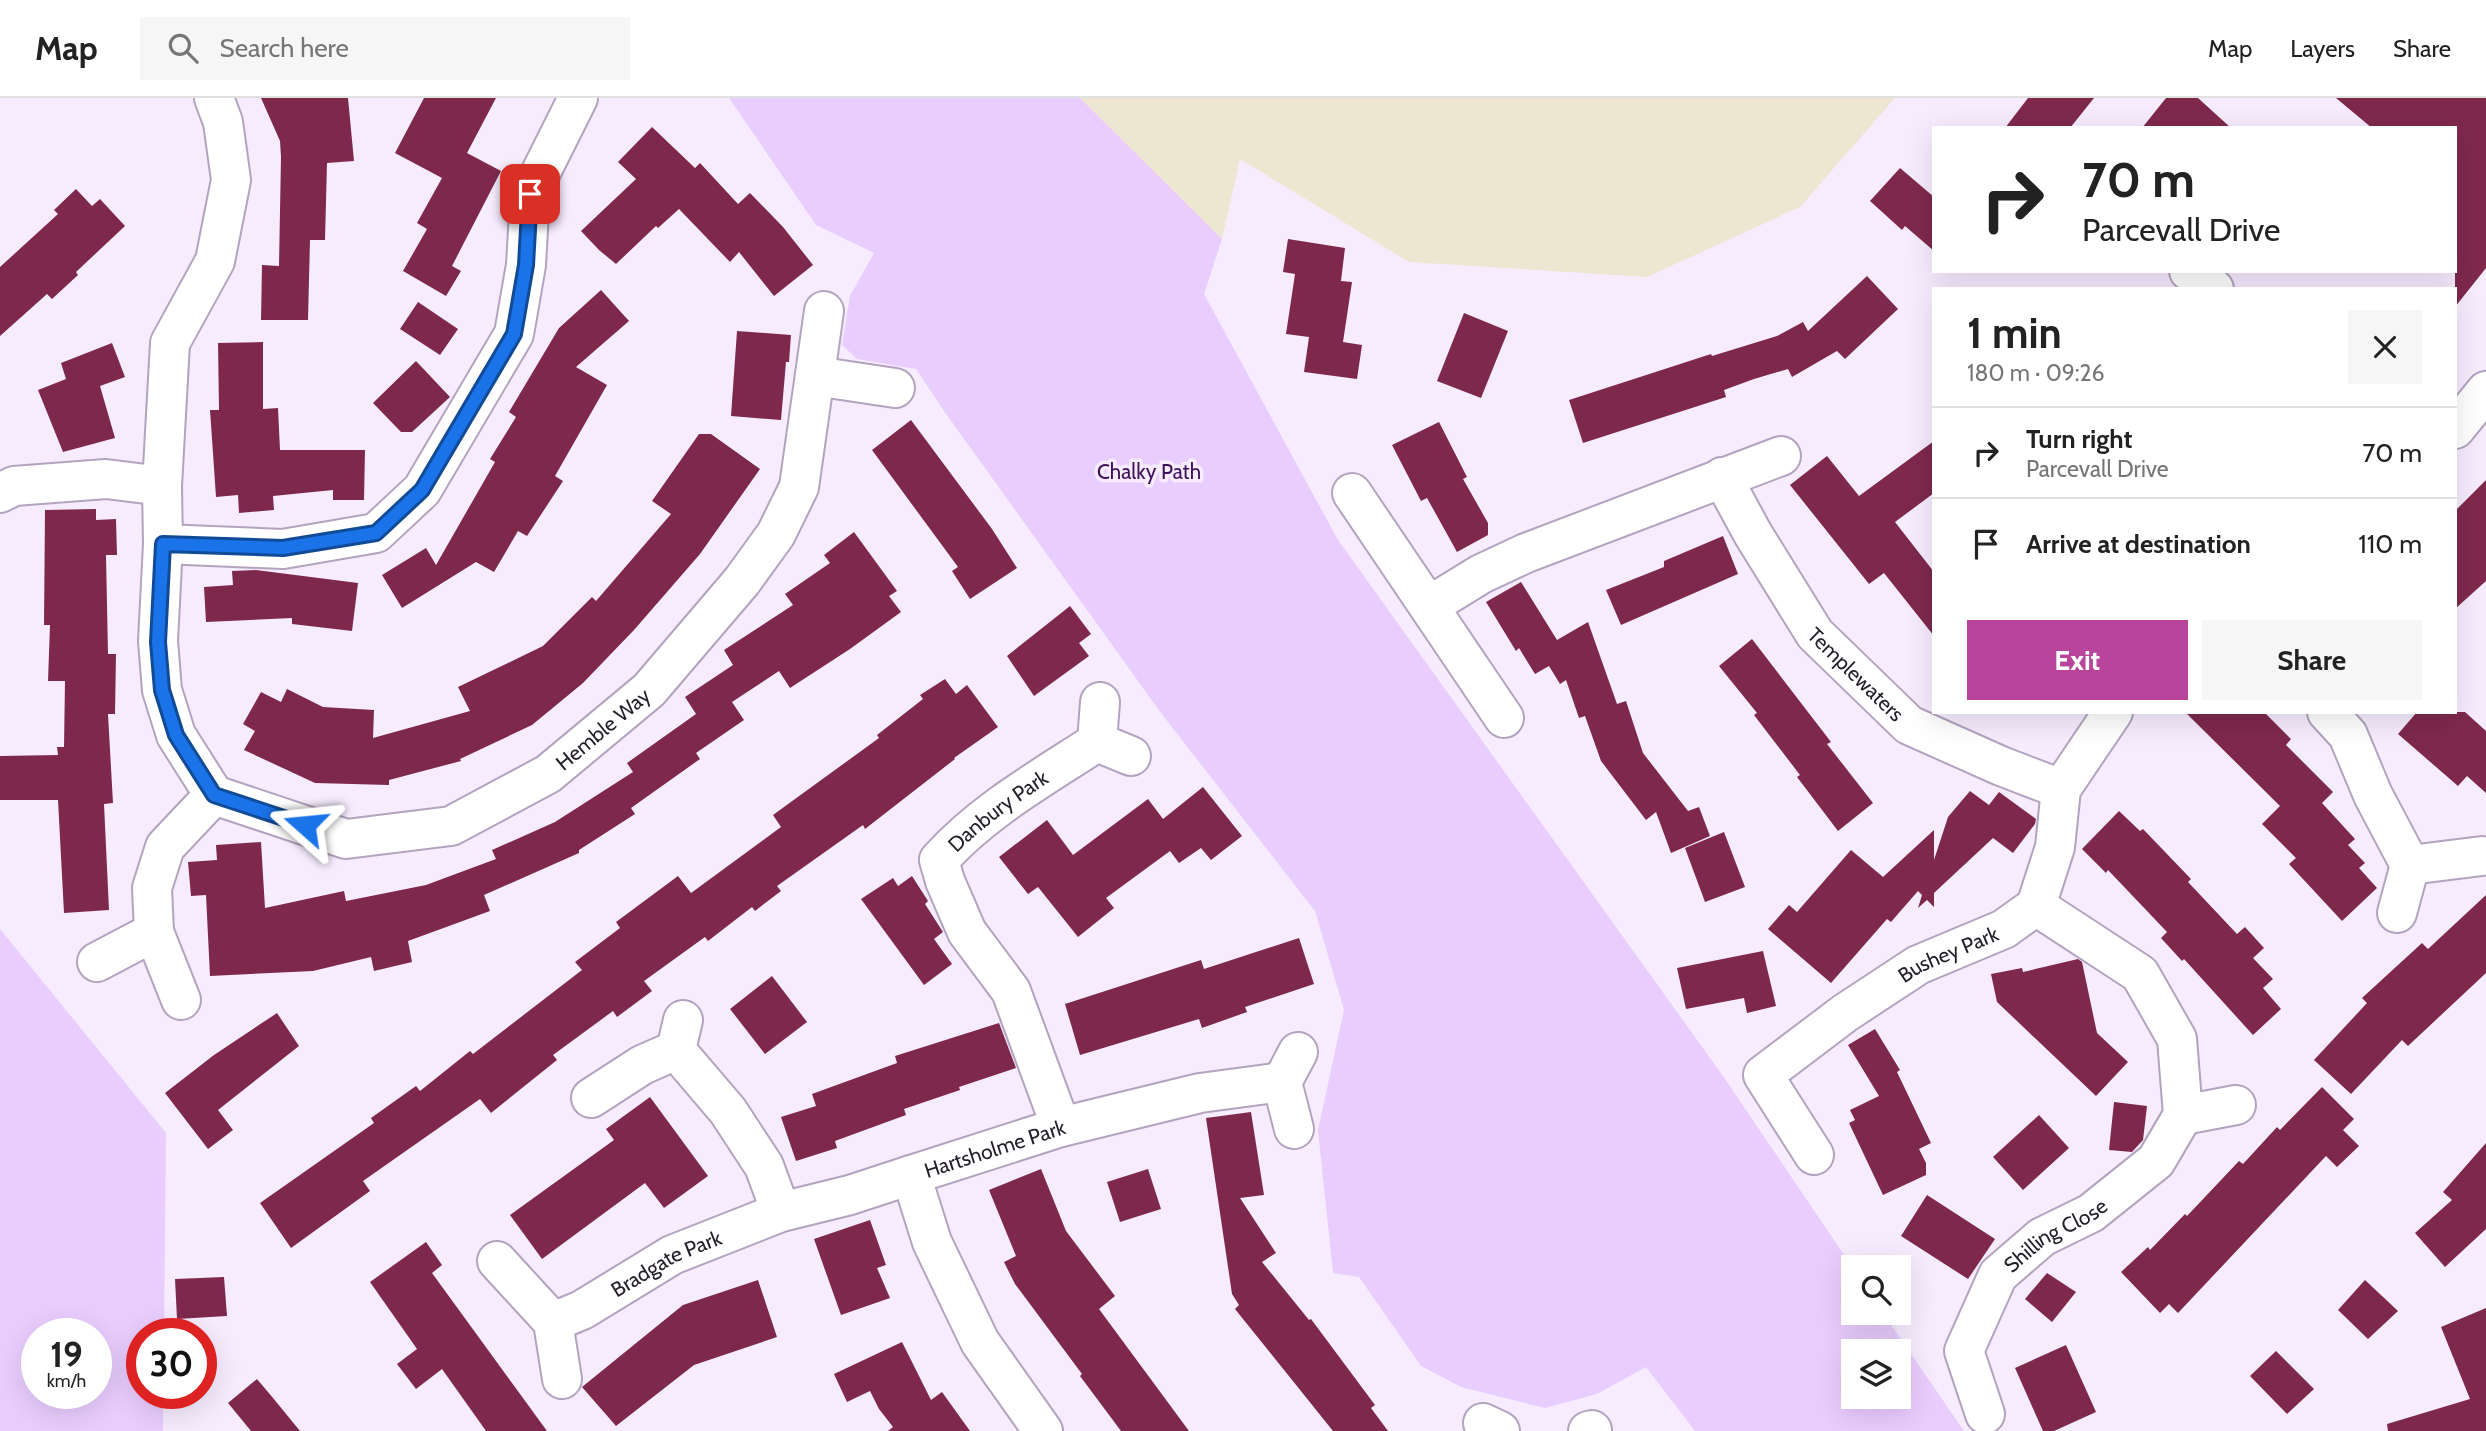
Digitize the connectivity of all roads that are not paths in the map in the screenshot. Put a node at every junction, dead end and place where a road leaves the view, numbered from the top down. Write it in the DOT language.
graph roads {
  1 [pos="214,98"];
  2 [pos="568,102"];
  3 [pos="2192,273"];
  4 [pos="2211,287"];
  5 [pos="824,312"];
  6 [pos="815,376"];
  7 [pos="895,388"];
  8 [pos="2486,391"];
  9 [pos="2457,427"];
  10 [pos="1781,456"];
  11 [pos="1722,477"];
  12 [pos="162,486"];
  13 [pos="0,493"];
  14 [pos="1352,493"];
  15 [pos="163,544"];
  16 [pos="1429,606"];
  17 [pos="1100,702"];
  18 [pos="2112,714"];
  19 [pos="2329,714"];
  20 [pos="1504,718"];
  21 [pos="2061,789"];
  22 [pos="214,795"];
  23 [pos="2482,856"];
  24 [pos="2410,865"];
  25 [pos="2036,906"];
  26 [pos="2397,913"];
  27 [pos="154,932"];
  28 [pos="97,962"];
  29 [pos="181,1000"];
  30 [pos="591,1098"];
  31 [pos="2236,1105"];
  32 [pos="2183,1115"];
  33 [pos="1061,1128"];
  34 [pos="1294,1129"];
  35 [pos="1814,1154"];
  36 [pos="911,1175"];
  37 [pos="781,1212"];
  38 [pos="497,1261"];
  39 [pos="553,1322"];
  40 [pos="562,1379"];
  41 [pos="1984,1414"];
  42 [pos="1044,1431"];
  1 -- 12 [label="street"];
  2 -- 15 [label="street"];
  3 -- 4 [label="street"];
  5 -- 6 [label="street, Hemble Way"];
  6 -- 7 [label="street"];
  6 -- 22 [label="street, Hemble Way"];
  8 -- 9 [label="street"];
  10 -- 11 [label="street"];
  11 -- 16 [label="street"];
  11 -- 21 [label="street, Templewaters"];
  12 -- 13 [label="street"];
  12 -- 15 [label="street"];
  14 -- 16 [label="street"];
  15 -- 22 [label="street"];
  16 -- 20 [label="street"];
  17 -- 33 [label="street, Danbury Park"];
  18 -- 21 [label="street"];
  19 -- 24 [label="street"];
  21 -- 25 [label="street"];
  22 -- 27 [label="street"];
  23 -- 24 [label="street"];
  24 -- 26 [label="street"];
  25 -- 32 [label="street"];
  25 -- 35 [label="street, Bushey Park"];
  27 -- 28 [label="street"];
  27 -- 29 [label="street"];
  30 -- 37 [label="street"];
  31 -- 32 [label="street"];
  32 -- 41 [label="street, Shilling Close"];
  33 -- 34 [label="street, Hartsholme Park"];
  33 -- 36 [label="street, Hartsholme Park"];
  36 -- 37 [label="street, Bradgate Park"];
  36 -- 42 [label="street, Hartsholme Park"];
  37 -- 39 [label="street, Bradgate Park"];
  38 -- 39 [label="street"];
  39 -- 40 [label="street"];
}
